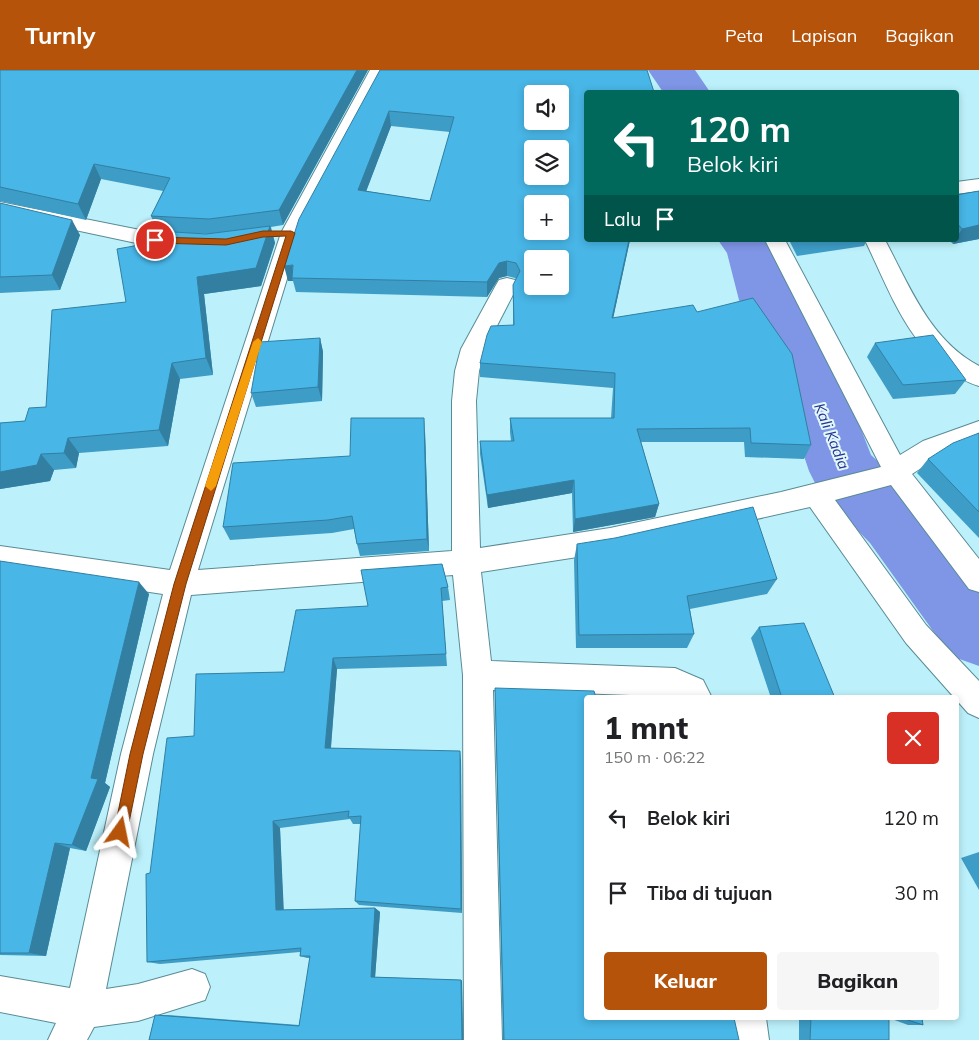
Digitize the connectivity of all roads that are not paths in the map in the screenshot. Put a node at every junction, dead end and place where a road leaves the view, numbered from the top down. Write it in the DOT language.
graph roads {
  1 [pos="379,70"];
  2 [pos="979,185"];
  3 [pos="959,188"];
  4 [pos="0,208"];
  5 [pos="193,242"];
  6 [pos="776,242"];
  7 [pos="876,242"];
  8 [pos="507,286"];
  9 [pos="979,377"];
  10 [pos="979,430"];
  11 [pos="886,476"];
  12 [pos="822,492"];
  13 [pos="0,558"];
  14 [pos="466,562"];
  15 [pos="979,580"];
  16 [pos="180,584"];
  17 [pos="478,675"];
  18 [pos="695,695"];
  19 [pos="979,703"];
  20 [pos="192,987"];
  21 [pos="0,994"];
  22 [pos="84,1008"];
  23 [pos="747,1020"];
  24 [pos="67,1040"];
  25 [pos="483,1040"];
  26 [pos="750,1040"];
  1 -- 16 [label="street"];
  2 -- 3 [label="street"];
  4 -- 5 [label="street"];
  6 -- 11 [label="street"];
  7 -- 9 [label="street"];
  8 -- 14 [label="street"];
  10 -- 11 [label="street"];
  11 -- 12 [label="street"];
  11 -- 15 [label="street"];
  12 -- 14 [label="street"];
  12 -- 19 [label="street"];
  13 -- 16 [label="street"];
  14 -- 16 [label="street"];
  14 -- 17 [label="street"];
  16 -- 22 [label="street"];
  17 -- 18 [label="street"];
  17 -- 25 [label="street"];
  20 -- 22 [label="street"];
  21 -- 22 [label="street"];
  22 -- 24 [label="street"];
  23 -- 26 [label="street"];
}
